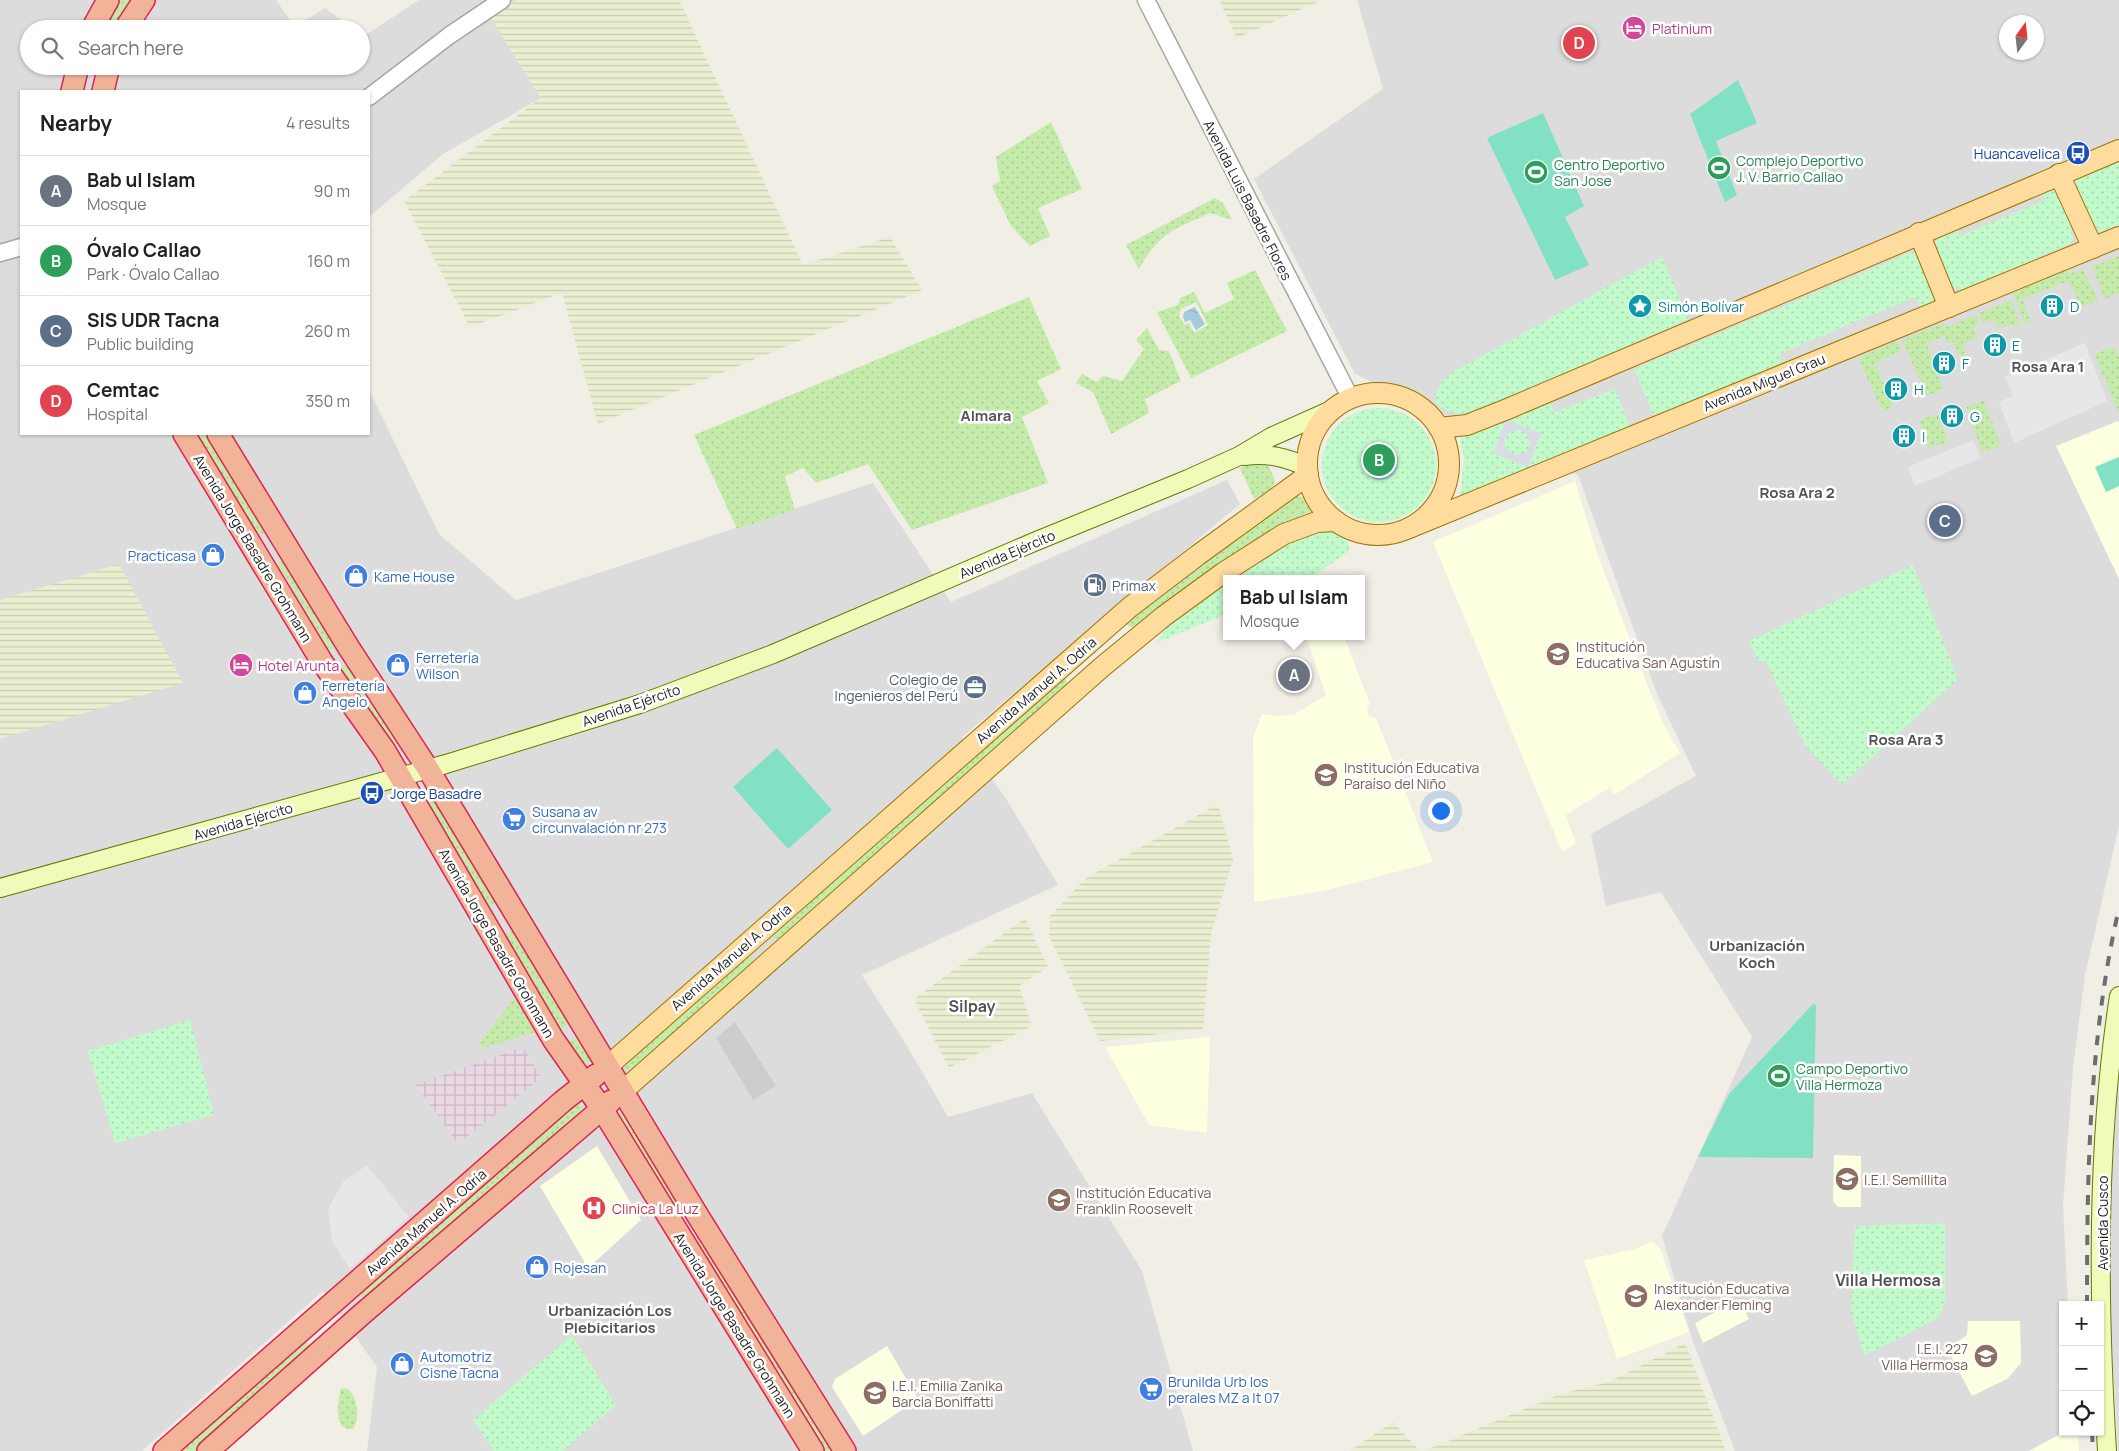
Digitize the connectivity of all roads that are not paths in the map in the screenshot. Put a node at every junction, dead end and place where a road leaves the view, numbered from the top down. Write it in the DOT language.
graph roads {
  1 [pos="108,0"];
  2 [pos="144,0"];
  3 [pos="502,0"];
  4 [pos="1146,0"];
  5 [pos="97,20"];
  6 [pos="131,20"];
  7 [pos="76,75"];
  8 [pos="107,75"];
  9 [pos="72,90"];
  10 [pos="103,90"];
  11 [pos="370,96"];
  12 [pos="2119,150"];
  13 [pos="2059,174"];
  14 [pos="1919,233"];
  15 [pos="2119,237"];
  16 [pos="20,247"];
  17 [pos="2093,248"];
  18 [pos="0,253"];
  19 [pos="1949,307"];
  20 [pos="1344,403"];
  21 [pos="1439,428"];
  22 [pos="185,435"];
  23 [pos="219,435"];
  24 [pos="1239,456"];
  25 [pos="1307,471"];
  26 [pos="1336,521"];
  27 [pos="1410,528"];
  28 [pos="1087,646"];
  29 [pos="1102,667"];
  30 [pos="428,769"];
  31 [pos="400,777"];
  32 [pos="0,888"];
  33 [pos="2119,996"];
  34 [pos="608,1066"];
  35 [pos="584,1084"];
  36 [pos="623,1091"];
  37 [pos="602,1109"];
  38 [pos="164,1451"];
  39 [pos="208,1451"];
  40 [pos="813,1451"];
  41 [pos="845,1451"];
  42 [pos="2107,1451"];
  1 -- 5 [label="highway"];
  2 -- 6 [label="highway"];
  3 -- 11 [label="street"];
  4 -- 20 [label="street, Avenida Luis Basadre Flores"];
  7 -- 9 [label="highway"];
  8 -- 10 [label="highway"];
  12 -- 13 [label="main road"];
  13 -- 14 [label="main road"];
  13 -- 17 [label="main road"];
  14 -- 19 [label="main road"];
  14 -- 21 [label="main road"];
  15 -- 17 [label="main road, Avenida Miguel Grau"];
  16 -- 18 [label="street"];
  17 -- 19 [label="main road, Avenida Miguel Grau"];
  19 -- 27 [label="main road, Avenida Miguel Grau"];
  20 -- 21 [label="main road"];
  20 -- 24 [label="main road, Avenida Ejército"];
  20 -- 25 [label="main road"];
  21 -- 27 [label="main road"];
  22 -- 31 [label="highway, Avenida Jorge Basadre Grohmann"];
  23 -- 30 [label="highway, Avenida Jorge Basadre Grohmann"];
  24 -- 25 [label="main road, Avenida Ejército"];
  24 -- 30 [label="main road, Avenida Ejército"];
  25 -- 26 [label="main road"];
  25 -- 28 [label="main road, Avenida Manuel A. Odría"];
  26 -- 27 [label="main road"];
  26 -- 29 [label="main road, Avenida Manuel A. Odría"];
  28 -- 29 [label="main road"];
  28 -- 34 [label="main road, Avenida Manuel A. Odría"];
  29 -- 36 [label="main road, Avenida Manuel A. Odría"];
  30 -- 31 [label="main road, Avenida Ejército"];
  30 -- 34 [label="highway, Avenida Jorge Basadre Grohmann"];
  31 -- 32 [label="main road, Avenida Ejército"];
  31 -- 35 [label="highway, Avenida Jorge Basadre Grohmann"];
  33 -- 42 [label="main road, Avenida Cusco"];
  34 -- 35 [label="highway, Avenida Manuel A. Odría"];
  34 -- 36 [label="highway, Avenida Jorge Basadre Grohmann"];
  35 -- 37 [label="highway, Avenida Jorge Basadre Grohmann"];
  35 -- 38 [label="highway, Avenida Manuel A. Odría"];
  36 -- 37 [label="highway, Avenida Manuel A. Odría"];
  36 -- 41 [label="highway, Avenida Jorge Basadre Grohmann"];
  37 -- 39 [label="highway, Avenida Manuel A. Odría"];
  37 -- 40 [label="highway, Avenida Jorge Basadre Grohmann"];
}
